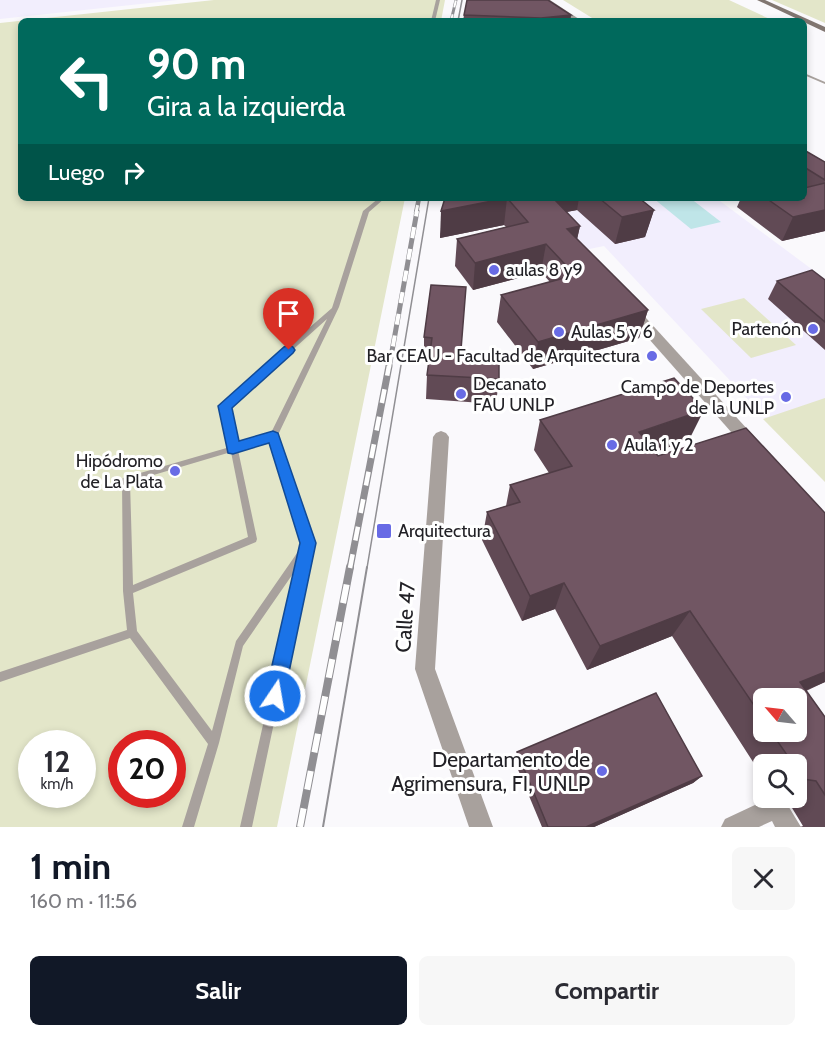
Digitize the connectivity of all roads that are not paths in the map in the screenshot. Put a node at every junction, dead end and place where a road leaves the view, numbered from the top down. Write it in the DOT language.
graph roads {
  1 [pos="438,0"];
  2 [pos="546,0"];
  3 [pos="758,2"];
  4 [pos="434,18"];
  5 [pos="574,18"];
  6 [pos="787,18"];
  7 [pos="796,18"];
  8 [pos="807,22"];
  9 [pos="807,27"];
  10 [pos="825,30"];
  11 [pos="825,36"];
  12 [pos="807,75"];
  13 [pos="825,83"];
  14 [pos="377,201"];
  15 [pos="618,295"];
  16 [pos="336,307"];
  17 [pos="273,436"];
  18 [pos="441,437"];
  19 [pos="233,449"];
  20 [pos="761,454"];
  21 [pos="308,543"];
  22 [pos="128,591"];
  23 [pos="132,633"];
  24 [pos="0,677"];
  25 [pos="214,743"];
  26 [pos="188,827"];
  27 [pos="246,827"];
  28 [pos="481,827"];
  29 [pos="733,827"];
  30 [pos="789,827"];
  1 -- 4 [label="lane"];
  2 -- 5 [label="street"];
  3 -- 6 [label="main road"];
  3 -- 7 [label="main road"];
  8 -- 10 [label="main road"];
  9 -- 11 [label="main road"];
  12 -- 13 [label="lane"];
  14 -- 16 [label="lane"];
  15 -- 20 [label="street"];
  16 -- 17 [label="lane"];
  16 -- 19 [label="lane"];
  17 -- 19 [label="lane"];
  17 -- 21 [label="lane"];
  18 -- 28 [label="street, Calle 47"];
  19 -- 22 [label="lane"];
  19 -- 22 [label="lane"];
  21 -- 25 [label="lane"];
  21 -- 27 [label="lane"];
  22 -- 23 [label="lane"];
  23 -- 24 [label="lane"];
  23 -- 25 [label="lane"];
  25 -- 26 [label="lane"];
  29 -- 30 [label="street"];
}
